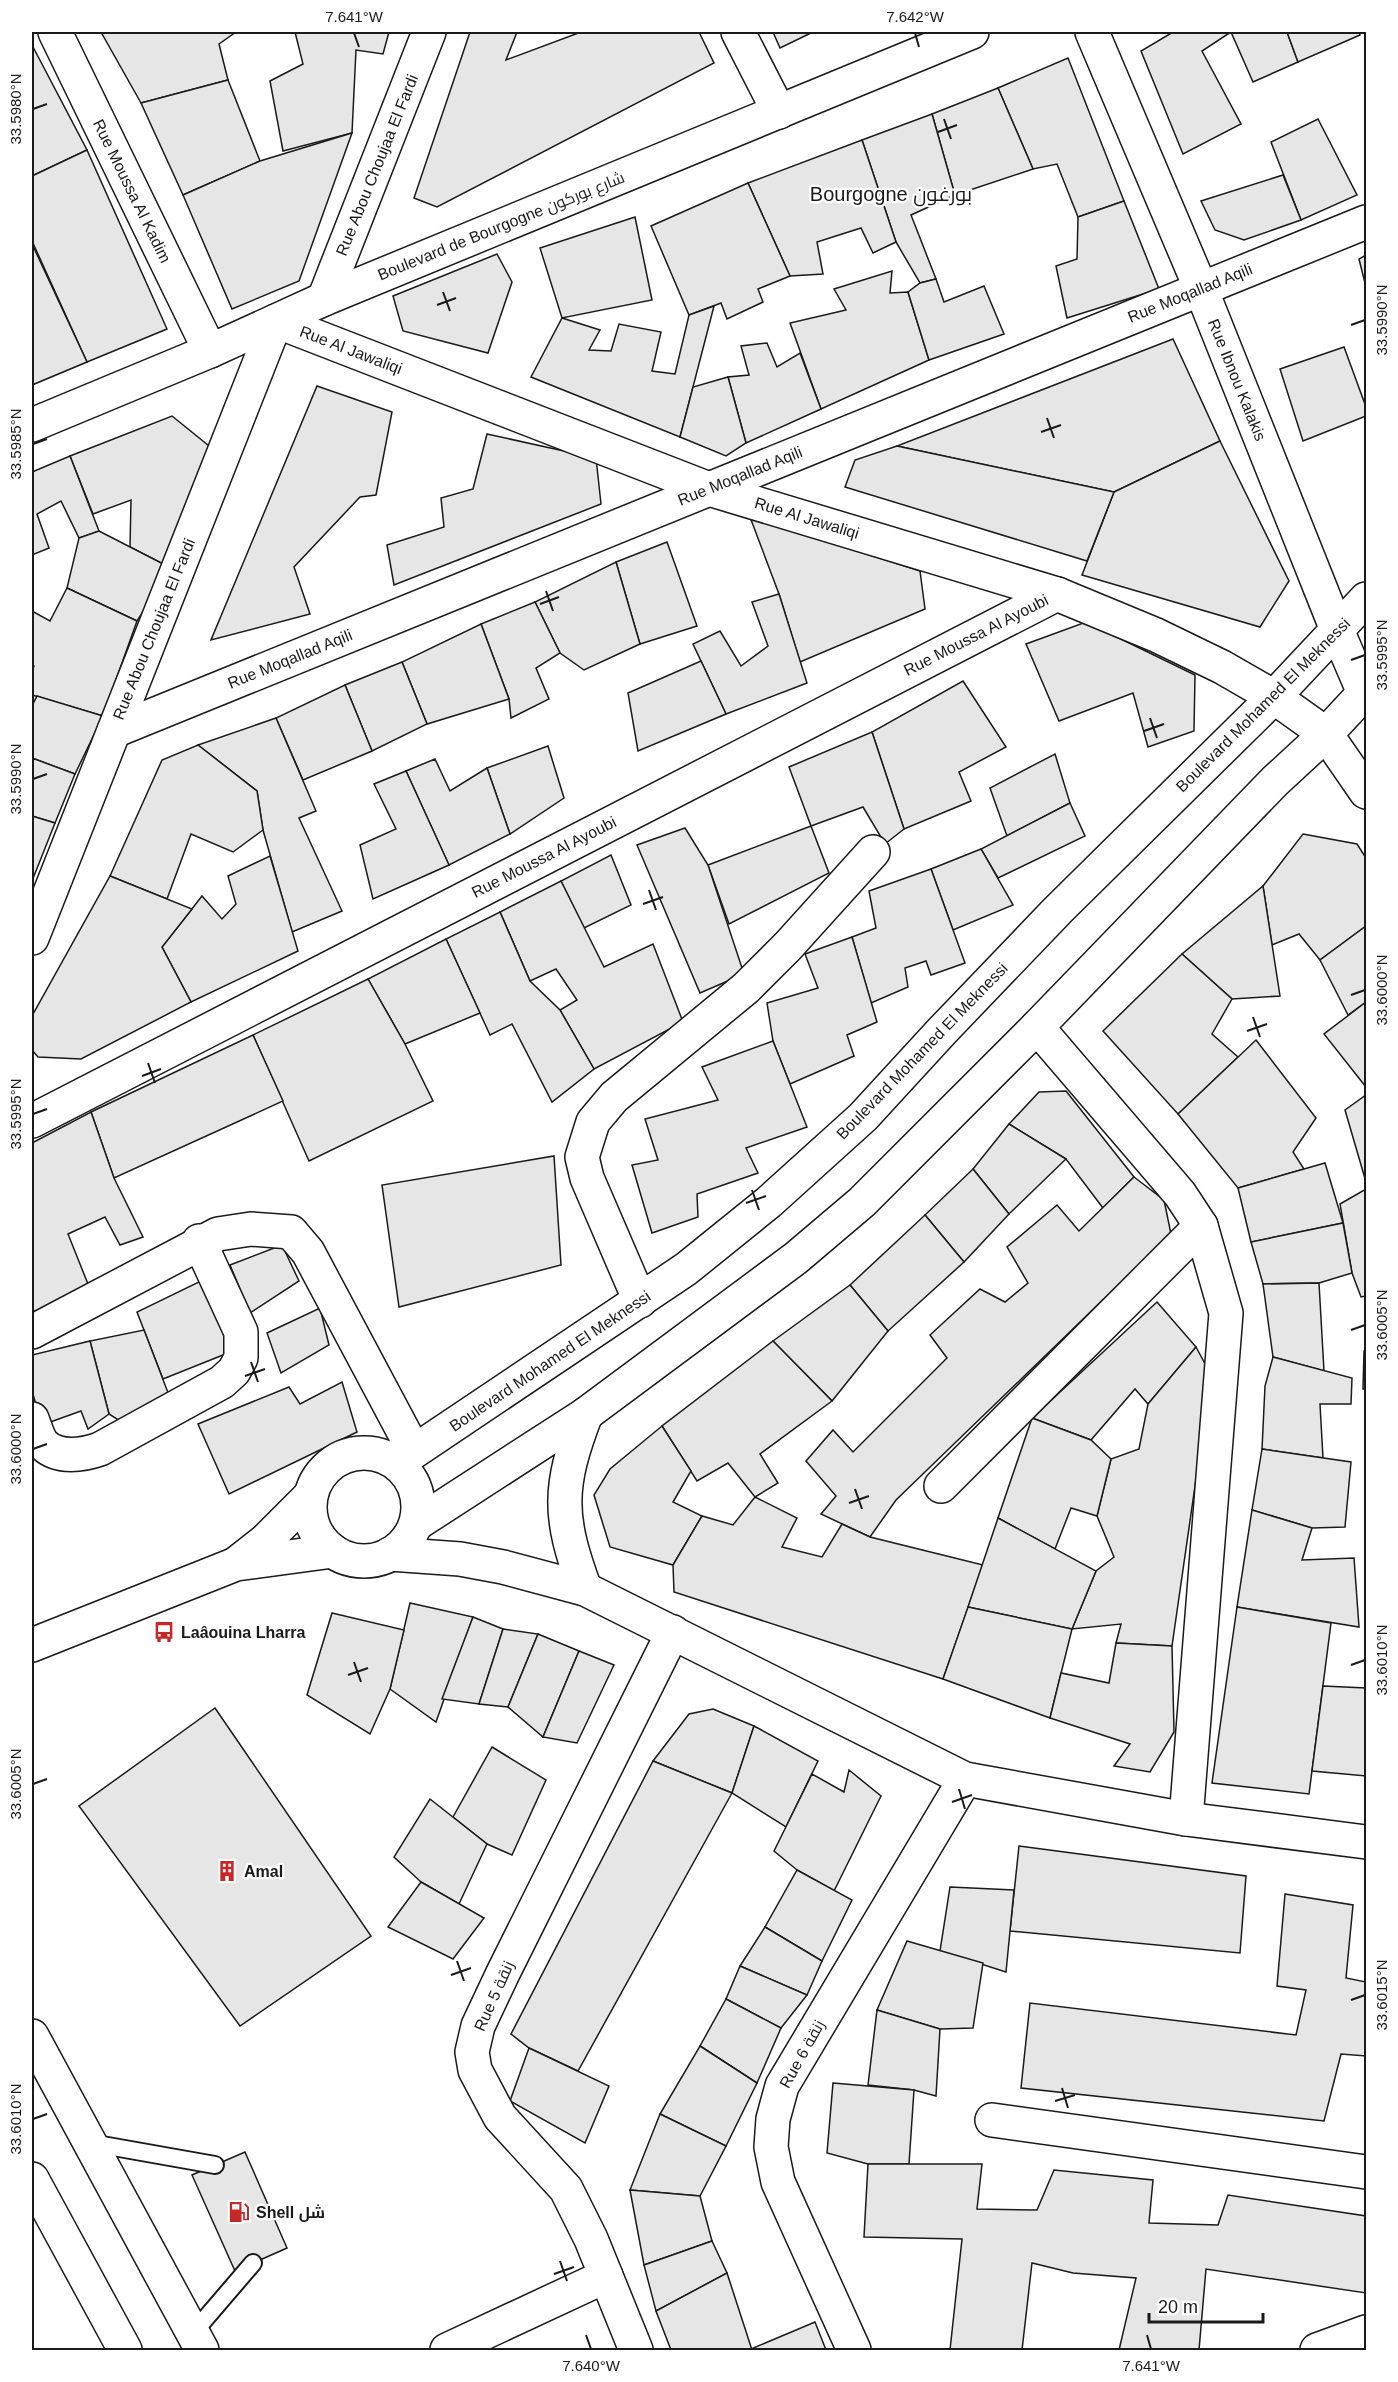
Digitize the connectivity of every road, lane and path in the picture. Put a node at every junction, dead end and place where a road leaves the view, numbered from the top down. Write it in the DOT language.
graph roads {
  1 [pos="55,32"];
  2 [pos="429,32"];
  3 [pos="738,32"];
  4 [pos="972,32"];
  5 [pos="1092,32"];
  6 [pos="779,112"];
  7 [pos="1366,222"];
  8 [pos="1201,289"];
  9 [pos="324,299"];
  10 [pos="276,321"];
  11 [pos="210,351"];
  12 [pos="32,424"];
  13 [pos="709,489"];
  14 [pos="1057,594"];
  15 [pos="1366,599"];
  16 [pos="1336,630"];
  17 [pos="1366,692"];
  18 [pos="1274,697"];
  19 [pos="114,731"];
  20 [pos="1326,734"];
  21 [pos="1366,792"];
  22 [pos="873,852"];
  23 [pos="32,938"];
  24 [pos="1037,1027"];
  25 [pos="32,1121"];
  26 [pos="1201,1226"];
  27 [pos="199,1241"];
  28 [pos="640,1301"];
  29 [pos="32,1332"];
  30 [pos="586,1414"];
  31 [pos="32,1419"];
  32 [pos="406,1457"];
  33 [pos="941,1486"];
  34 [pos="311,1495"];
  35 [pos="405,1537"];
  36 [pos="333,1551"];
  37 [pos="236,1564"];
  38 [pos="585,1589"];
  39 [pos="673,1632"];
  40 [pos="32,1645"];
  41 [pos="965,1779"];
  42 [pos="1185,1820"];
  43 [pos="1366,1842"];
  44 [pos="32,2036"];
  45 [pos="992,2120"];
  46 [pos="91,2143"];
  47 [pos="215,2165"];
  48 [pos="1366,2172"];
  49 [pos="32,2179"];
  50 [pos="252,2263"];
  51 [pos="606,2276"];
  52 [pos="1366,2332"];
  53 [pos="198,2342"];
  54 [pos="125,2350"];
  55 [pos="447,2350"];
  56 [pos="636,2350"];
  57 [pos="854,2350"];
  58 [pos="1317,2350"];
  1 -- 11 [label="street, Rue Moussa Al Kadim"];
  2 -- 9 [label="street, Rue Abou Choujaa El Fardi"];
  3 -- 6 [label="street"];
  4 -- 6 [label="street, Boulevard de Bourgogne شارع بوركون"];
  5 -- 8 [label="street, Rue Ibnou Kalakis"];
  6 -- 9 [label="street, Boulevard de Bourgogne شارع بوركون"];
  7 -- 8 [label="street, Rue Moqallad Aqili"];
  8 -- 13 [label="street, Rue Moqallad Aqili"];
  8 -- 16 [label="street, Rue Ibnou Kalakis"];
  9 -- 10 [label="street, Boulevard de Bourgogne شارع بوركون"];
  10 -- 11 [label="street, Boulevard de Bourgogne شارع بوركون"];
  10 -- 13 [label="street, Rue Al Jawaliqi"];
  10 -- 19 [label="street, Rue Abou Choujaa El Fardi"];
  11 -- 12 [label="street, Boulevard de Bourgogne شارع بوركون"];
  13 -- 14 [label="street, Rue Al Jawaliqi"];
  13 -- 19 [label="street, Rue Moqallad Aqili"];
  14 -- 18 [label="street, Rue Al Jawaliqi"];
  14 -- 25 [label="street, Rue Moussa Al Ayoubi"];
  15 -- 16 [label="street, Boulevard Mohamed El Meknessi"];
  16 -- 17 [label="street, Rue Ibnou Kalakis"];
  16 -- 18 [label="street, Boulevard Mohamed El Meknessi"];
  17 -- 20 [label="street"];
  18 -- 20 [label="street, Rue Al Jawaliqi"];
  18 -- 28 [label="street, Boulevard Mohamed El Meknessi"];
  19 -- 23 [label="street, Rue Abou Choujaa El Fardi"];
  20 -- 21 [label="street, Rue Al Jawaliqi"];
  20 -- 24 [label="street"];
  22 -- 28 [label="street"];
  24 -- 26 [label="street"];
  24 -- 30 [label="street"];
  26 -- 33 [label="street"];
  26 -- 42 [label="street"];
  27 -- 29 [label="street"];
  27 -- 31 [label="street"];
  27 -- 32 [label="street"];
  28 -- 32 [label="street, Boulevard Mohamed El Meknessi"];
  30 -- 35 [label="street"];
  30 -- 38 [label="street"];
  32 -- 34 [label="street"];
  32 -- 35 [label="street"];
  34 -- 36 [label="street"];
  34 -- 37 [label="street"];
  35 -- 36 [label="street"];
  35 -- 38 [label="street"];
  36 -- 37 [label="street"];
  37 -- 40 [label="street"];
  38 -- 39 [label="street"];
  39 -- 41 [label="street"];
  39 -- 51 [label="street, Rue 5 زنقة"];
  41 -- 42 [label="street"];
  41 -- 57 [label="street, Rue 6 زنقة"];
  42 -- 43 [label="street"];
  44 -- 46 [label="street"];
  45 -- 48 [label="street"];
  46 -- 47 [label="lane"];
  46 -- 53 [label="street"];
  49 -- 54 [label="street"];
  50 -- 53 [label="lane"];
  51 -- 55 [label="street"];
  51 -- 56 [label="street, Rue 5 زنقة"];
  52 -- 58 [label="street"];
}
